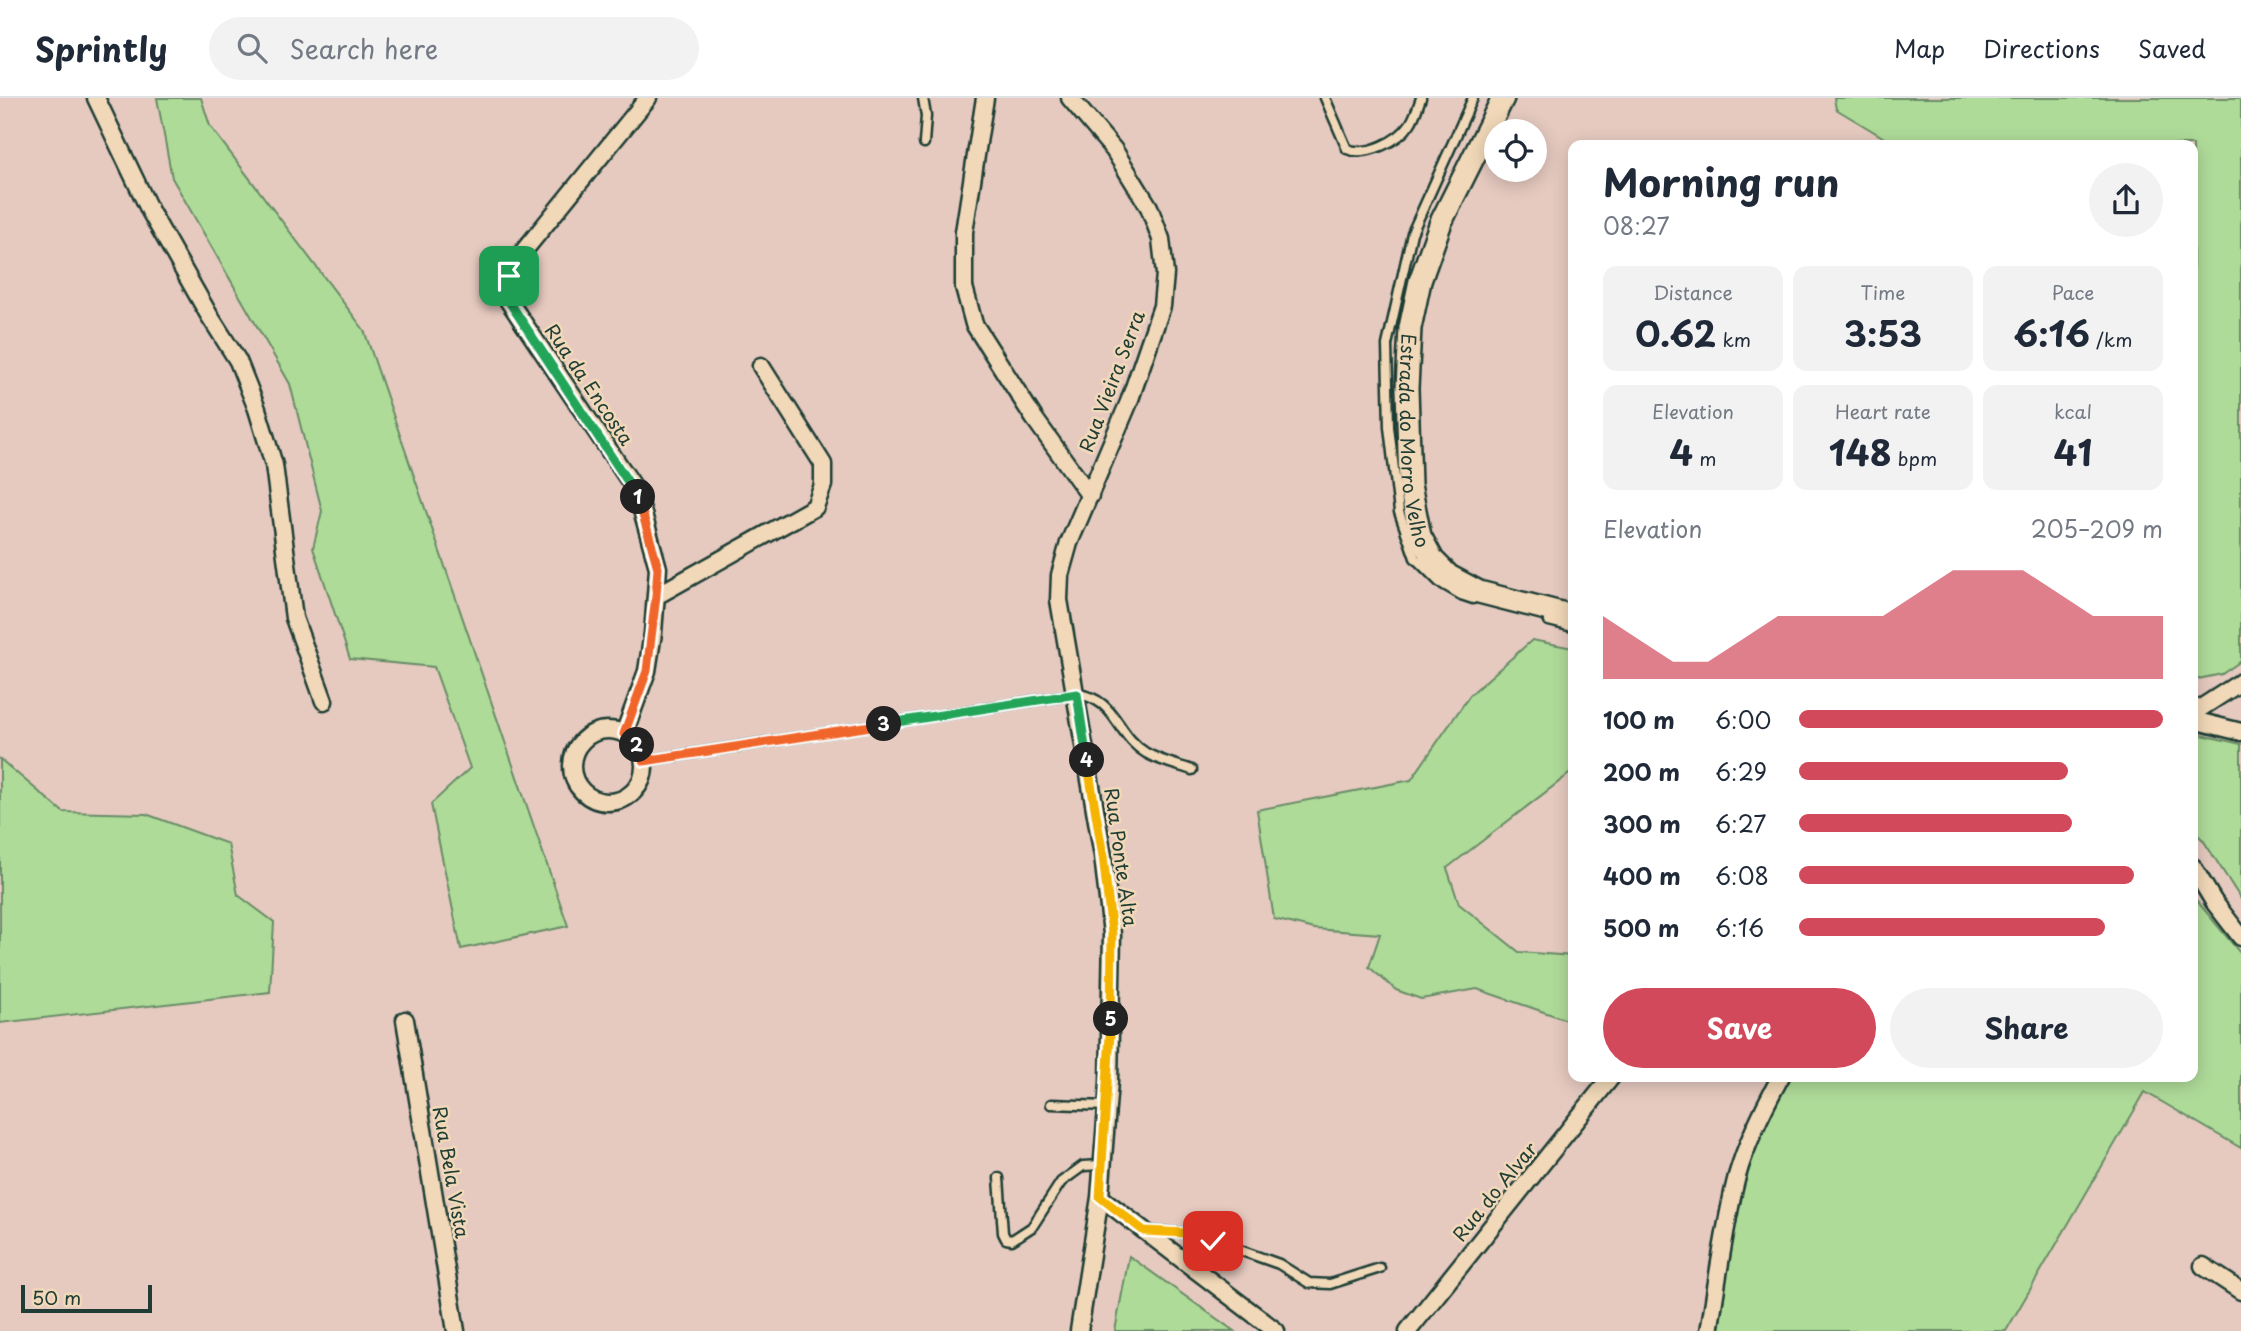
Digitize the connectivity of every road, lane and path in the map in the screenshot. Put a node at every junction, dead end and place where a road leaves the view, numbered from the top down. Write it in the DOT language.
graph roads {
  1 [pos="96,98"];
  2 [pos="648,98"];
  3 [pos="923,98"];
  4 [pos="985,98"];
  5 [pos="1070,98"];
  6 [pos="1325,98"];
  7 [pos="1421,98"];
  8 [pos="1473,98"];
  9 [pos="1503,98"];
  10 [pos="924,143"];
  11 [pos="761,366"];
  12 [pos="1090,496"];
  13 [pos="656,596"];
  14 [pos="1568,615"];
  15 [pos="1568,626"];
  16 [pos="2241,682"];
  17 [pos="1077,694"];
  18 [pos="324,701"];
  19 [pos="2198,710"];
  20 [pos="2198,721"];
  21 [pos="2241,732"];
  22 [pos="624,734"];
  23 [pos="644,761"];
  24 [pos="1192,770"];
  25 [pos="2198,875"];
  26 [pos="2241,937"];
  27 [pos="405,1020"];
  28 [pos="1607,1082"];
  29 [pos="1778,1082"];
  30 [pos="1051,1104"];
  31 [pos="1107,1106"];
  32 [pos="1102,1165"];
  33 [pos="999,1178"];
  34 [pos="1100,1197"];
  35 [pos="1144,1231"];
  36 [pos="2203,1266"];
  37 [pos="1380,1268"];
  38 [pos="2241,1291"];
  39 [pos="456,1331"];
  40 [pos="1079,1331"];
  41 [pos="1276,1331"];
  42 [pos="1408,1331"];
  43 [pos="1709,1331"];
  1 -- 18 [label="street"];
  2 -- 13 [label="street, Rua da Encosta"];
  3 -- 10 [label="lane"];
  4 -- 12 [label="street"];
  5 -- 12 [label="street, Rua Vieira Serra"];
  6 -- 7 [label="lane"];
  8 -- 15 [label="lane"];
  9 -- 14 [label="street, Estrada do Morro Velho"];
  11 -- 13 [label="street"];
  12 -- 17 [label="street, Rua Ponte Alta"];
  13 -- 22 [label="street, Rua da Encosta"];
  16 -- 19 [label="street"];
  17 -- 23 [label="lane"];
  17 -- 24 [label="lane"];
  17 -- 31 [label="street, Rua Ponte Alta"];
  20 -- 21 [label="street"];
  22 -- 23 [label="street"];
  22 -- 23 [label="street"];
  25 -- 26 [label="street"];
  27 -- 39 [label="street, Rua Bela Vista"];
  28 -- 42 [label="street, Rua do Alvar"];
  29 -- 43 [label="street"];
  30 -- 31 [label="lane"];
  31 -- 32 [label="street, Rua Ponte Alta"];
  32 -- 33 [label="lane"];
  32 -- 34 [label="street, Rua Ponte Alta"];
  34 -- 35 [label="street"];
  34 -- 40 [label="street, Rua Ponte Alta"];
  35 -- 37 [label="lane"];
  35 -- 41 [label="street"];
  36 -- 38 [label="street"];
}
